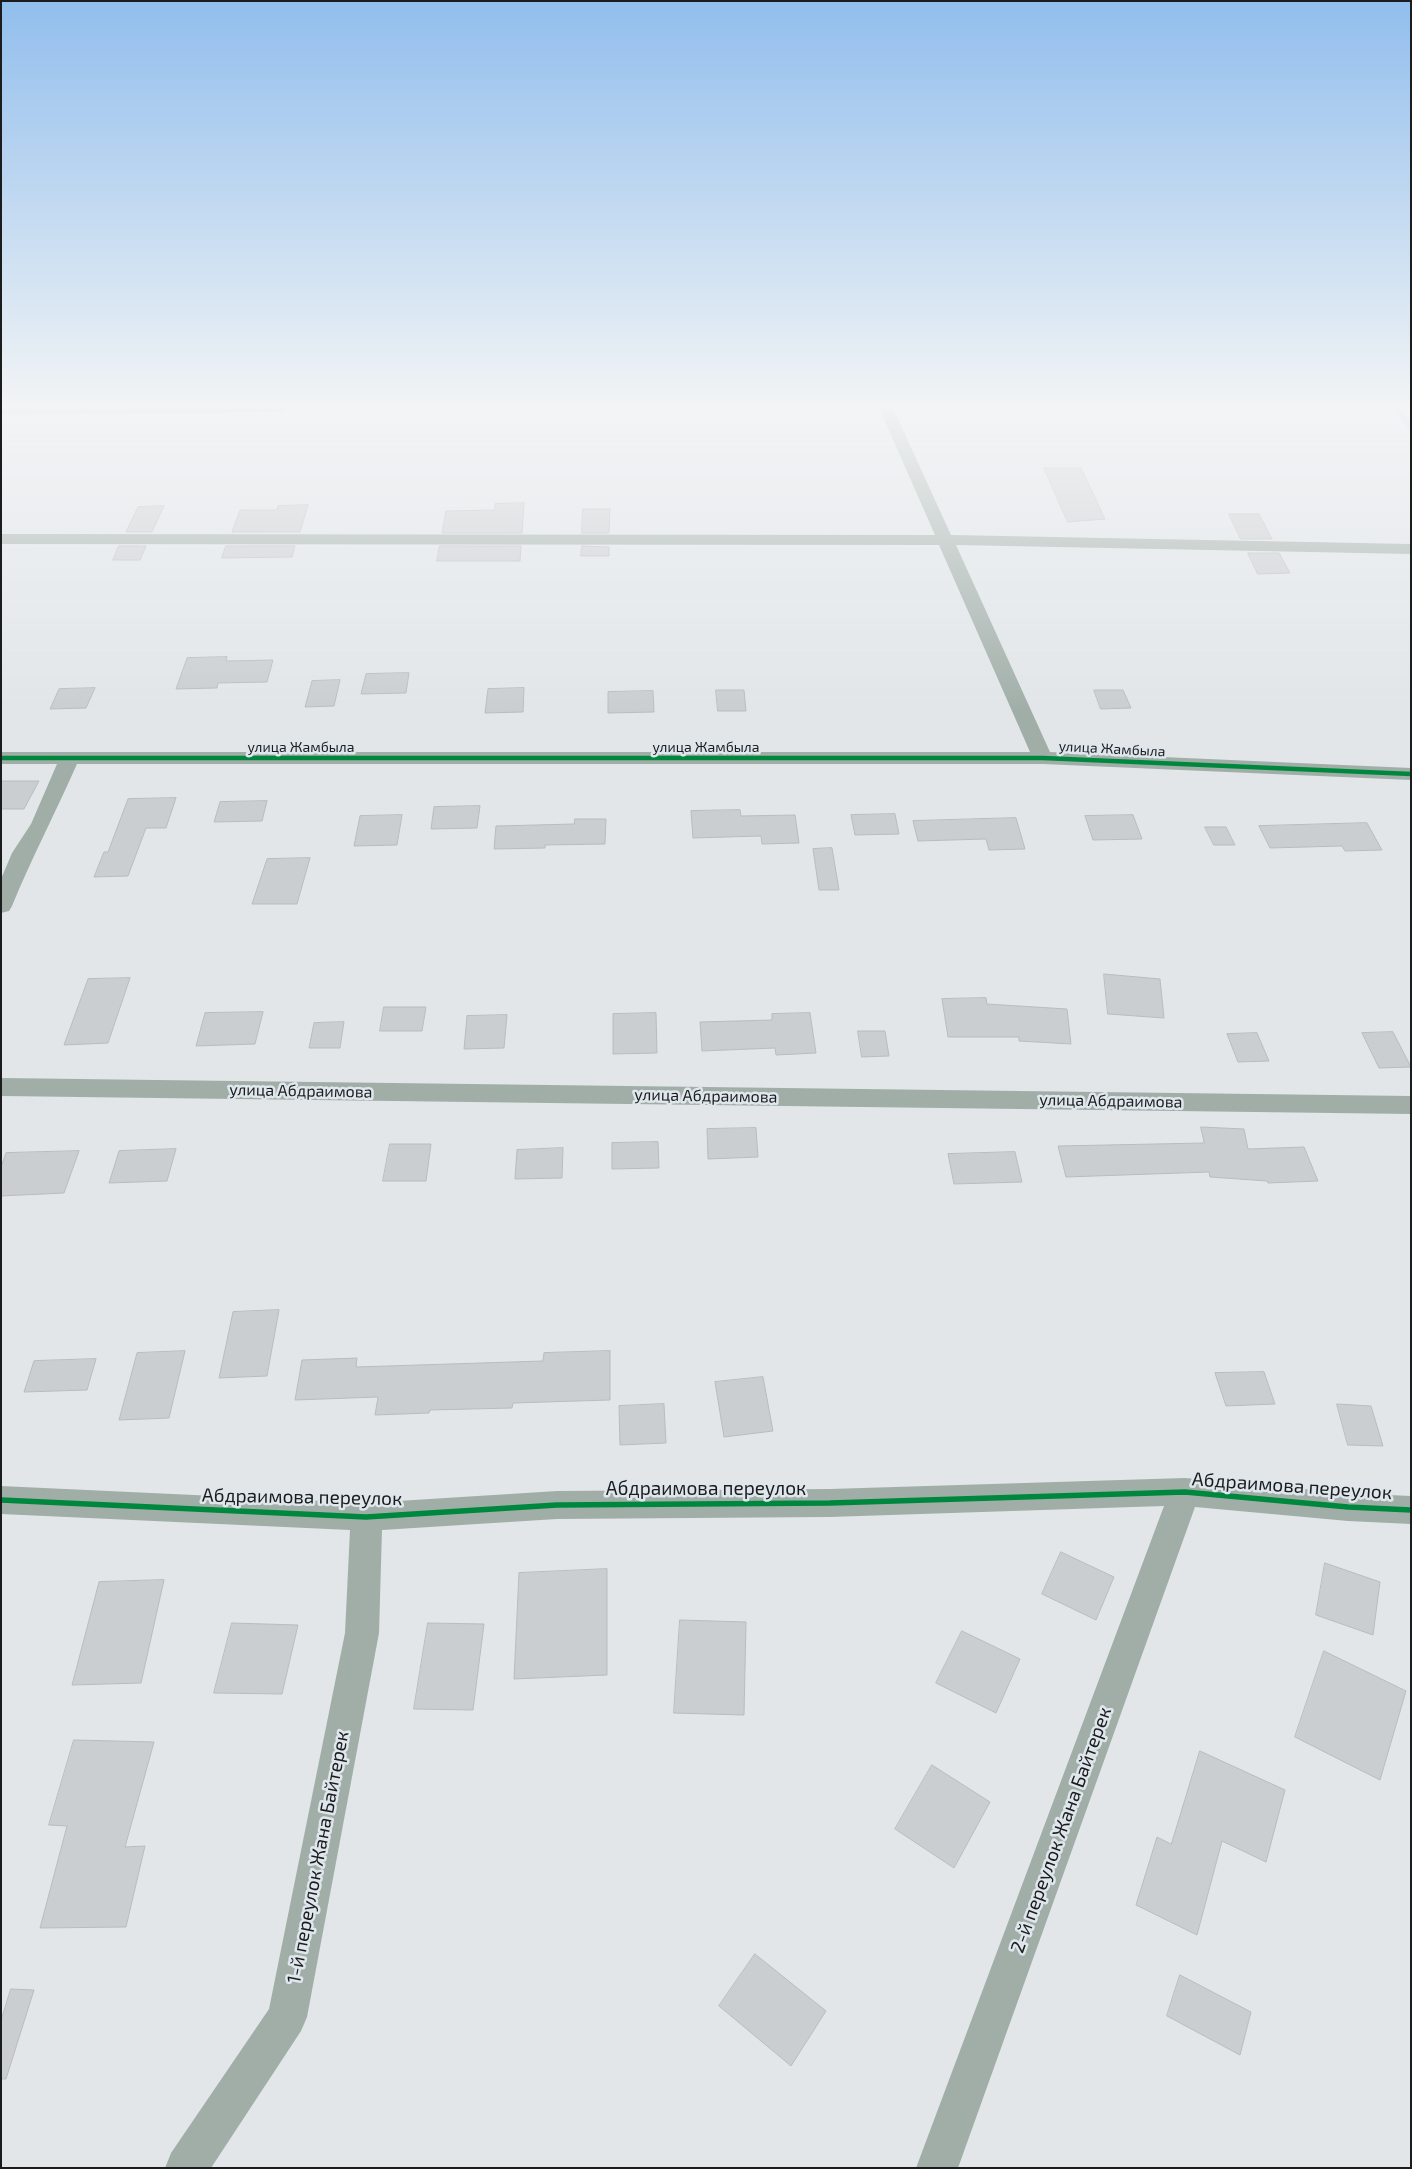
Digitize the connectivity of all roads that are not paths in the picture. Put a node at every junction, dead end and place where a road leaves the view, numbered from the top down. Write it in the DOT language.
graph roads {
  1 [pos="933,509"];
  2 [pos="1,539"];
  3 [pos="947,540"];
  4 [pos="1411,549"];
  5 [pos="1,758"];
  6 [pos="1043,758"];
  7 [pos="69,759"];
  8 [pos="1411,774"];
  9 [pos="1,906"];
  10 [pos="1,1087"];
  11 [pos="1411,1105"];
  12 [pos="1185,1492"];
  13 [pos="1,1500"];
  14 [pos="1411,1510"];
  15 [pos="366,1517"];
  16 [pos="186,2168"];
  17 [pos="937,2168"];
  1 -- 3 [label="street"];
  2 -- 3 [label="street"];
  3 -- 4 [label="street"];
  3 -- 6 [label="street"];
  5 -- 7 [label="street, улица Жамбыла"];
  6 -- 7 [label="street, улица Жамбыла"];
  6 -- 8 [label="street, улица Жамбыла"];
  7 -- 9 [label="street"];
  10 -- 11 [label="street, улица Абдраимова"];
  12 -- 14 [label="street, Абдраимова переулок"];
  12 -- 15 [label="street, Абдраимова переулок"];
  12 -- 17 [label="street, 2-й переулок Жана Байтерек"];
  13 -- 15 [label="street, Абдраимова переулок"];
  15 -- 16 [label="street, 1-й переулок Жана Байтерек"];
}
